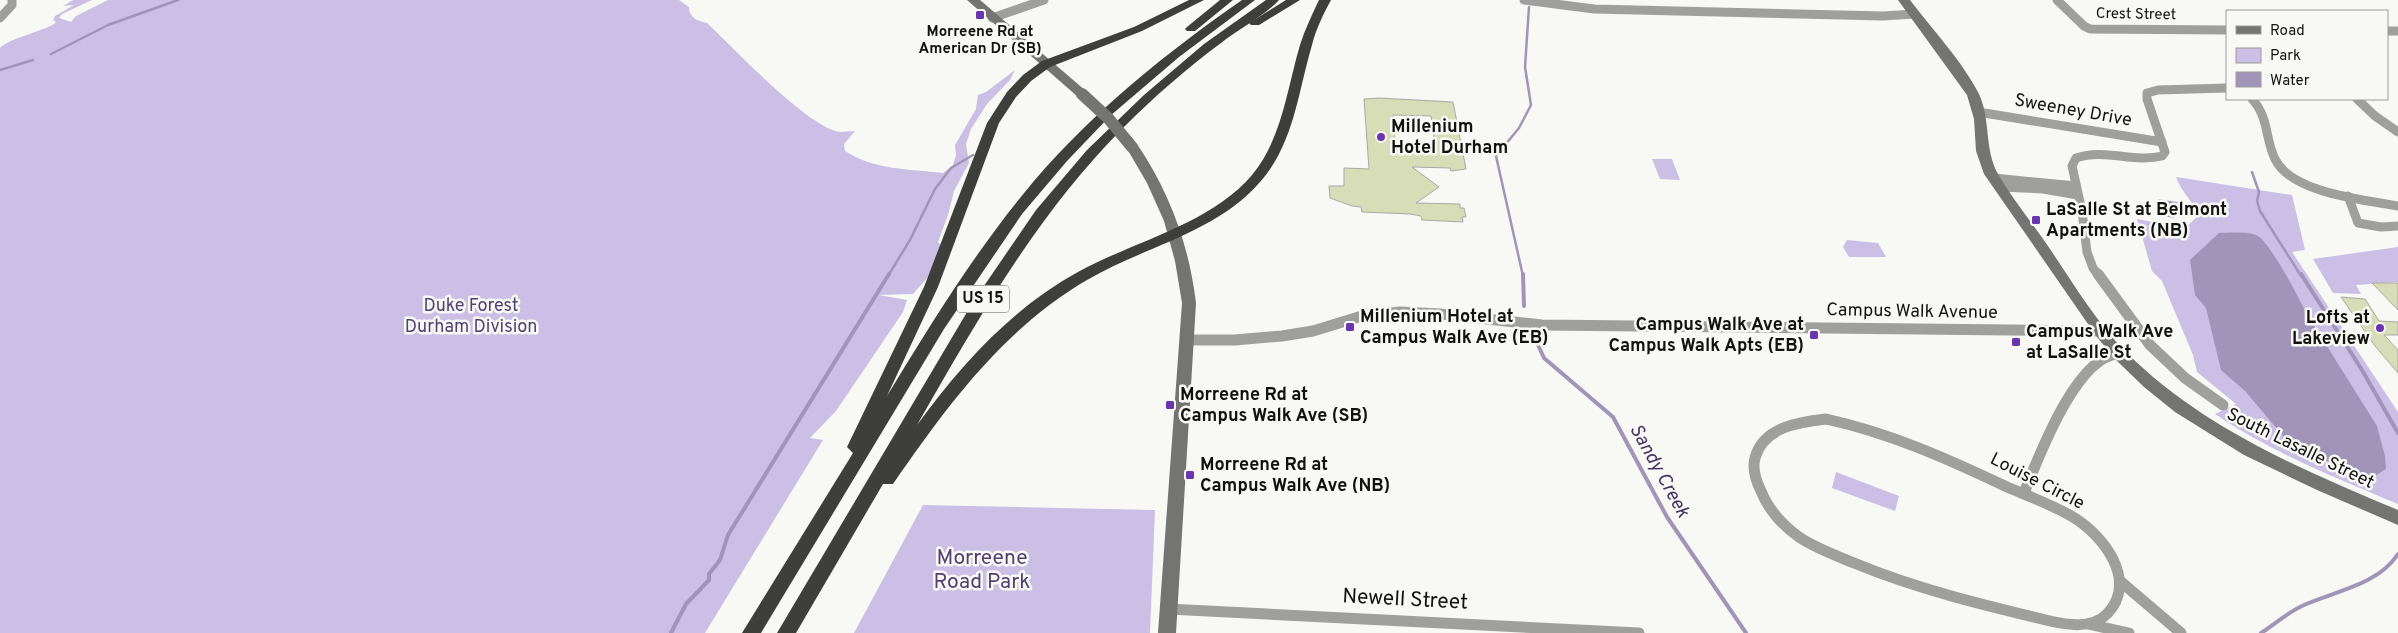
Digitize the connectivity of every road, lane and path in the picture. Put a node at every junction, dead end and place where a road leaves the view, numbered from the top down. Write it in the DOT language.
graph roads {
  1 [pos="12,0"];
  2 [pos="972,0"];
  3 [pos="1044,0"];
  4 [pos="1198,0"];
  5 [pos="1227,0"];
  6 [pos="1249,0"];
  7 [pos="1273,0"];
  8 [pos="1294,0"];
  9 [pos="1325,0"];
  10 [pos="1524,0"];
  11 [pos="1904,0"];
  12 [pos="2057,0"];
  13 [pos="1914,14"];
  14 [pos="1,17"];
  15 [pos="992,18"];
  16 [pos="2226,30"];
  17 [pos="1187,63"];
  18 [pos="1046,64"];
  19 [pos="1152,70"];
  20 [pos="2226,88"];
  21 [pos="2253,100"];
  22 [pos="2358,100"];
  23 [pos="1978,112"];
  24 [pos="2398,132"];
  25 [pos="2162,142"];
  26 [pos="1997,182"];
  27 [pos="2077,190"];
  28 [pos="2348,196"];
  29 [pos="2398,206"];
  30 [pos="2398,226"];
  31 [pos="1175,232"];
  32 [pos="2100,331"];
  33 [pos="1188,340"];
  34 [pos="2119,354"];
  35 [pos="2223,405"];
  36 [pos="2024,493"];
  37 [pos="825,512"];
  38 [pos="2398,518"];
  39 [pos="824,570"];
  40 [pos="2120,581"];
  41 [pos="1168,609"];
  42 [pos="2088,624"];
  43 [pos="751,633"];
  44 [pos="786,633"];
  45 [pos="1167,633"];
  46 [pos="1639,633"];
  47 [pos="2129,633"];
  48 [pos="2181,633"];
  1 -- 14 [label="street"];
  2 -- 15 [label="street"];
  3 -- 15 [label="street"];
  4 -- 18 [label="highway"];
  5 -- 19 [label="highway"];
  6 -- 19 [label="highway, US 15"];
  7 -- 17 [label="highway, US 15"];
  8 -- 17 [label="highway"];
  9 -- 31 [label="highway"];
  10 -- 13 [label="street"];
  11 -- 13 [label="street, South Lasalle Street"];
  12 -- 16 [label="street, Crest Street"];
  13 -- 23 [label="street, South Lasalle Street"];
  15 -- 18 [label="street"];
  17 -- 39 [label="highway, US 15"];
  18 -- 31 [label="street, bridge"];
  18 -- 37 [label="highway"];
  19 -- 37 [label="highway, US 15"];
  20 -- 25 [label="street"];
  21 -- 28 [label="street"];
  22 -- 24 [label="street"];
  23 -- 25 [label="street, Sweeney Drive"];
  23 -- 26 [label="street, South Lasalle Street"];
  25 -- 27 [label="street"];
  26 -- 27 [label="street"];
  26 -- 32 [label="street, South Lasalle Street"];
  27 -- 35 [label="street"];
  28 -- 29 [label="street"];
  28 -- 30 [label="street"];
  31 -- 33 [label="street"];
  31 -- 39 [label="highway"];
  32 -- 33 [label="street, Campus Walk Avenue"];
  32 -- 34 [label="street, South Lasalle Street"];
  33 -- 41 [label="street"];
  34 -- 36 [label="street"];
  34 -- 38 [label="street, South Lasalle Street"];
  36 -- 40 [label="street, Louise Circle"];
  36 -- 42 [label="street, Louise Circle"];
  37 -- 43 [label="highway, US 15"];
  39 -- 44 [label="highway, US 15"];
  40 -- 42 [label="street"];
  40 -- 48 [label="street"];
  41 -- 45 [label="street"];
  41 -- 46 [label="street, Newell Street"];
  42 -- 47 [label="street, Louise Circle"];
}
